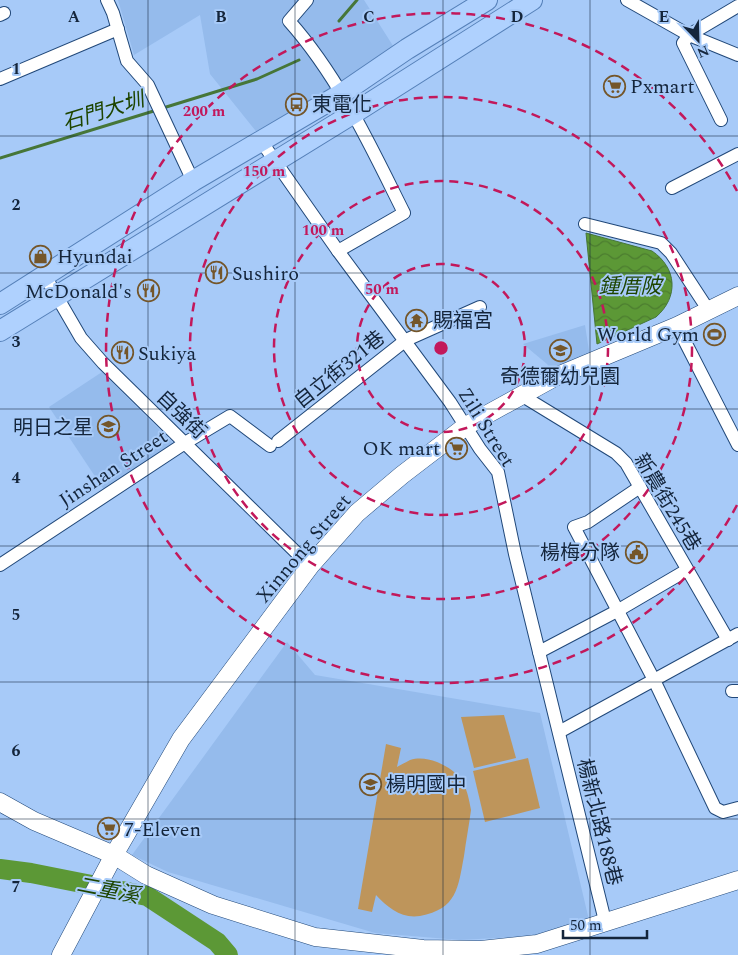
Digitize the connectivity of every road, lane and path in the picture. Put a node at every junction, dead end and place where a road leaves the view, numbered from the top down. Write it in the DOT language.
graph roads {
  1 [pos="107,0"];
  2 [pos="307,0"];
  3 [pos="487,0"];
  4 [pos="532,0"];
  5 [pos="627,0"];
  6 [pos="738,6"];
  7 [pos="118,29"];
  8 [pos="689,35"];
  9 [pos="738,55"];
  10 [pos="0,78"];
  11 [pos="341,94"];
  12 [pos="354,112"];
  13 [pos="720,120"];
  14 [pos="260,141"];
  15 [pos="738,154"];
  16 [pos="275,161"];
  17 [pos="193,181"];
  18 [pos="672,188"];
  19 [pos="586,224"];
  20 [pos="338,251"];
  21 [pos="45,276"];
  22 [pos="56,296"];
  23 [pos="738,296"];
  24 [pos="0,304"];
  25 [pos="480,307"];
  26 [pos="709,311"];
  27 [pos="677,326"];
  28 [pos="0,331"];
  29 [pos="406,340"];
  30 [pos="521,396"];
  31 [pos="466,426"];
  32 [pos="274,443"];
  33 [pos="185,444"];
  34 [pos="738,445"];
  35 [pos="640,487"];
  36 [pos="0,565"];
  37 [pos="310,566"];
  38 [pos="687,570"];
  39 [pos="617,611"];
  40 [pos="733,637"];
  41 [pos="539,652"];
  42 [pos="654,680"];
  43 [pos="559,732"];
  44 [pos="0,802"];
  45 [pos="738,808"];
  46 [pos="114,855"];
  47 [pos="738,880"];
  48 [pos="604,922"];
  49 [pos="423,952"];
  50 [pos="62,955"];
  1 -- 7 [label="street"];
  2 -- 11 [label="street"];
  3 -- 11 [label="main road"];
  4 -- 12 [label="main road"];
  5 -- 8 [label="street"];
  6 -- 8 [label="street"];
  7 -- 10 [label="street"];
  7 -- 17 [label="street"];
  8 -- 9 [label="street"];
  8 -- 13 [label="street"];
  11 -- 12 [label="street"];
  11 -- 14 [label="main road"];
  12 -- 16 [label="main road"];
  12 -- 20 [label="street"];
  14 -- 16 [label="street, Zili Street"];
  14 -- 17 [label="main road"];
  15 -- 18 [label="street"];
  16 -- 20 [label="street, Zili Street"];
  16 -- 22 [label="main road"];
  17 -- 21 [label="main road"];
  19 -- 26 [label="street"];
  20 -- 29 [label="street, Zili Street"];
  21 -- 22 [label="street, 自強街"];
  21 -- 24 [label="main road"];
  22 -- 28 [label="main road"];
  22 -- 33 [label="street, 自強街"];
  23 -- 26 [label="street, Xinnong Street"];
  25 -- 29 [label="street, 自立街321巷"];
  26 -- 27 [label="street, Xinnong Street"];
  27 -- 30 [label="street, Xinnong Street"];
  27 -- 34 [label="street"];
  29 -- 31 [label="street, Zili Street"];
  29 -- 32 [label="street, 自立街321巷"];
  30 -- 31 [label="street, Xinnong Street"];
  30 -- 35 [label="street, 新農街245巷"];
  31 -- 37 [label="street, Xinnong Street"];
  31 -- 41 [label="street, Zili Street"];
  32 -- 33 [label="street, Jinshan Street"];
  33 -- 36 [label="street, Jinshan Street"];
  33 -- 37 [label="street, 自強街"];
  35 -- 38 [label="street, 新農街245巷"];
  35 -- 39 [label="street"];
  37 -- 46 [label="street, Xinnong Street"];
  38 -- 39 [label="street"];
  38 -- 40 [label="street, 新農街245巷"];
  39 -- 41 [label="street"];
  39 -- 42 [label="street"];
  40 -- 42 [label="street"];
  41 -- 43 [label="street, Zili Street"];
  42 -- 43 [label="street"];
  42 -- 45 [label="street"];
  43 -- 48 [label="street, 楊新北路188巷"];
  44 -- 46 [label="street"];
  46 -- 49 [label="street"];
  46 -- 50 [label="street, Xinnong Street"];
  47 -- 48 [label="street"];
  48 -- 49 [label="street"];
}
